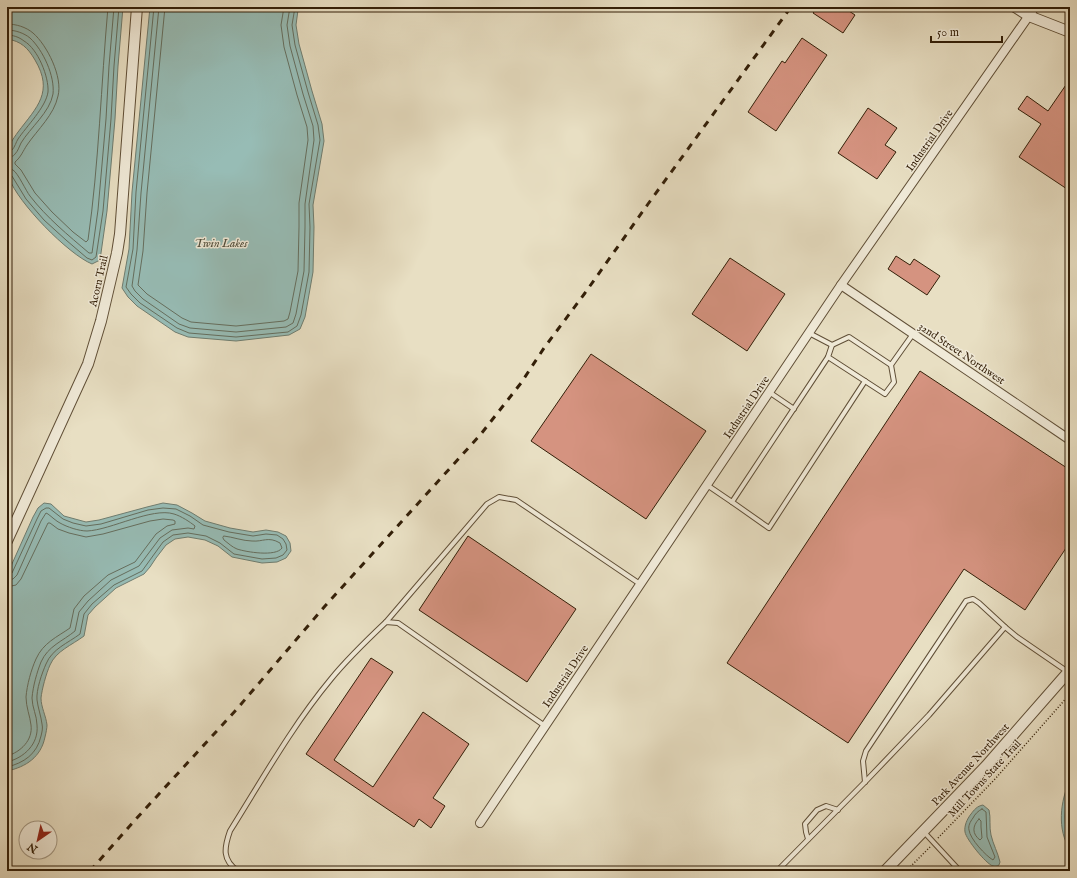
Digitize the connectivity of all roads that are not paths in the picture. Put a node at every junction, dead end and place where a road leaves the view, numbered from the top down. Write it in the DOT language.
graph roads {
  1 [pos="137,7"];
  2 [pos="1015,7"];
  3 [pos="1032,11"];
  4 [pos="1070,32"];
  5 [pos="841,285"];
  6 [pos="809,333"];
  7 [pos="913,334"];
  8 [pos="832,345"];
  9 [pos="828,357"];
  10 [pos="891,365"];
  11 [pos="865,381"];
  12 [pos="769,392"];
  13 [pos="794,408"];
  14 [pos="1070,440"];
  15 [pos="706,485"];
  16 [pos="732,502"];
  17 [pos="7,542"];
  18 [pos="640,584"];
  19 [pos="386,622"];
  20 [pos="1005,627"];
  21 [pos="1069,671"];
  22 [pos="545,726"];
  23 [pos="865,782"];
  24 [pos="838,810"];
  25 [pos="480,823"];
  26 [pos="924,832"];
  27 [pos="808,839"];
  28 [pos="238,871"];
  29 [pos="777,871"];
  30 [pos="885,871"];
  31 [pos="959,871"];
  1 -- 17 [label="street, Acorn Trail"];
  2 -- 3 [label="street"];
  3 -- 4 [label="street"];
  3 -- 5 [label="street, Industrial Drive"];
  5 -- 6 [label="street, Industrial Drive"];
  5 -- 7 [label="street, 32nd Street Northwest"];
  6 -- 8 [label="lane"];
  6 -- 12 [label="street, Industrial Drive"];
  7 -- 10 [label="lane"];
  7 -- 14 [label="street, 32nd Street Northwest"];
  8 -- 9 [label="lane"];
  8 -- 10 [label="lane"];
  9 -- 11 [label="lane"];
  9 -- 13 [label="lane"];
  10 -- 11 [label="lane"];
  11 -- 16 [label="lane"];
  12 -- 13 [label="lane"];
  12 -- 15 [label="street, Industrial Drive"];
  13 -- 16 [label="lane"];
  15 -- 16 [label="lane"];
  15 -- 18 [label="street, Industrial Drive"];
  18 -- 19 [label="lane"];
  18 -- 22 [label="street, Industrial Drive"];
  19 -- 22 [label="lane"];
  19 -- 28 [label="lane"];
  20 -- 21 [label="lane"];
  20 -- 23 [label="lane"];
  20 -- 23 [label="lane"];
  21 -- 26 [label="street, Park Avenue Northwest"];
  22 -- 25 [label="street, Industrial Drive"];
  23 -- 24 [label="lane"];
  24 -- 27 [label="lane"];
  24 -- 27 [label="lane"];
  26 -- 30 [label="street, Park Avenue Northwest"];
  26 -- 31 [label="lane"];
  27 -- 29 [label="lane"];
}
